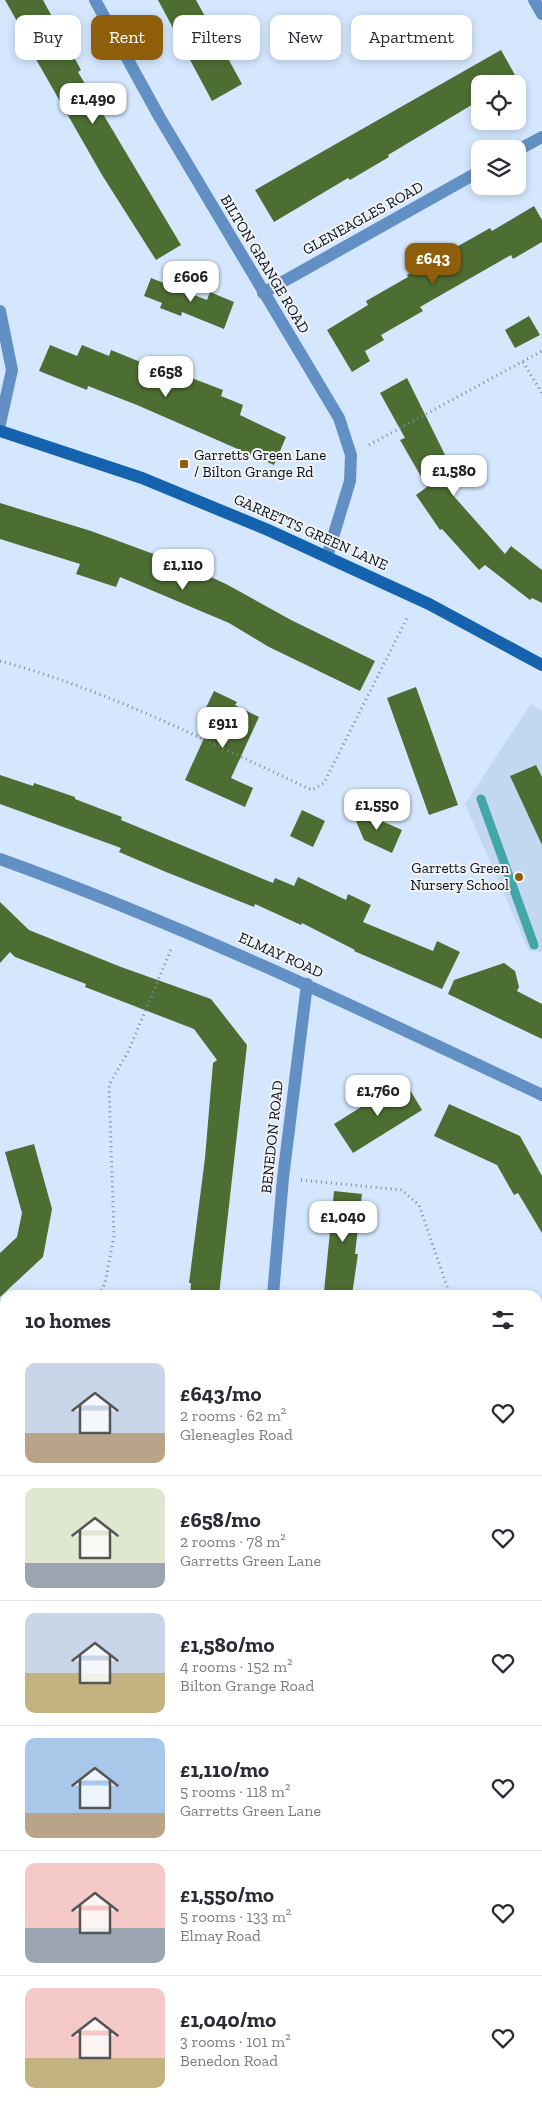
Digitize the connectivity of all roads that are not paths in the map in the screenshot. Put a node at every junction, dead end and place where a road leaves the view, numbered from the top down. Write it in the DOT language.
graph roads {
  1 [pos="95,0"];
  2 [pos="534,0"];
  3 [pos="542,14"];
  4 [pos="542,137"];
  5 [pos="526,146"];
  6 [pos="471,176"];
  7 [pos="263,293"];
  8 [pos="0,311"];
  9 [pos="0,424"];
  10 [pos="0,430"];
  11 [pos="327,557"];
  12 [pos="542,665"];
  13 [pos="0,859"];
  14 [pos="306,984"];
  15 [pos="542,1095"];
  16 [pos="273,1290"];
  1 -- 7 [label="street, BILTON GRANGE ROAD"];
  2 -- 3 [label="street"];
  4 -- 5 [label="street"];
  6 -- 7 [label="street, GLENEAGLES ROAD"];
  7 -- 11 [label="street, BILTON GRANGE ROAD"];
  8 -- 9 [label="street"];
  10 -- 11 [label="street, GARRETTS GREEN LANE"];
  11 -- 12 [label="street, GARRETTS GREEN LANE"];
  13 -- 14 [label="street, ELMAY ROAD"];
  14 -- 15 [label="street, ELMAY ROAD"];
  14 -- 16 [label="street, BENEDON ROAD"];
}
